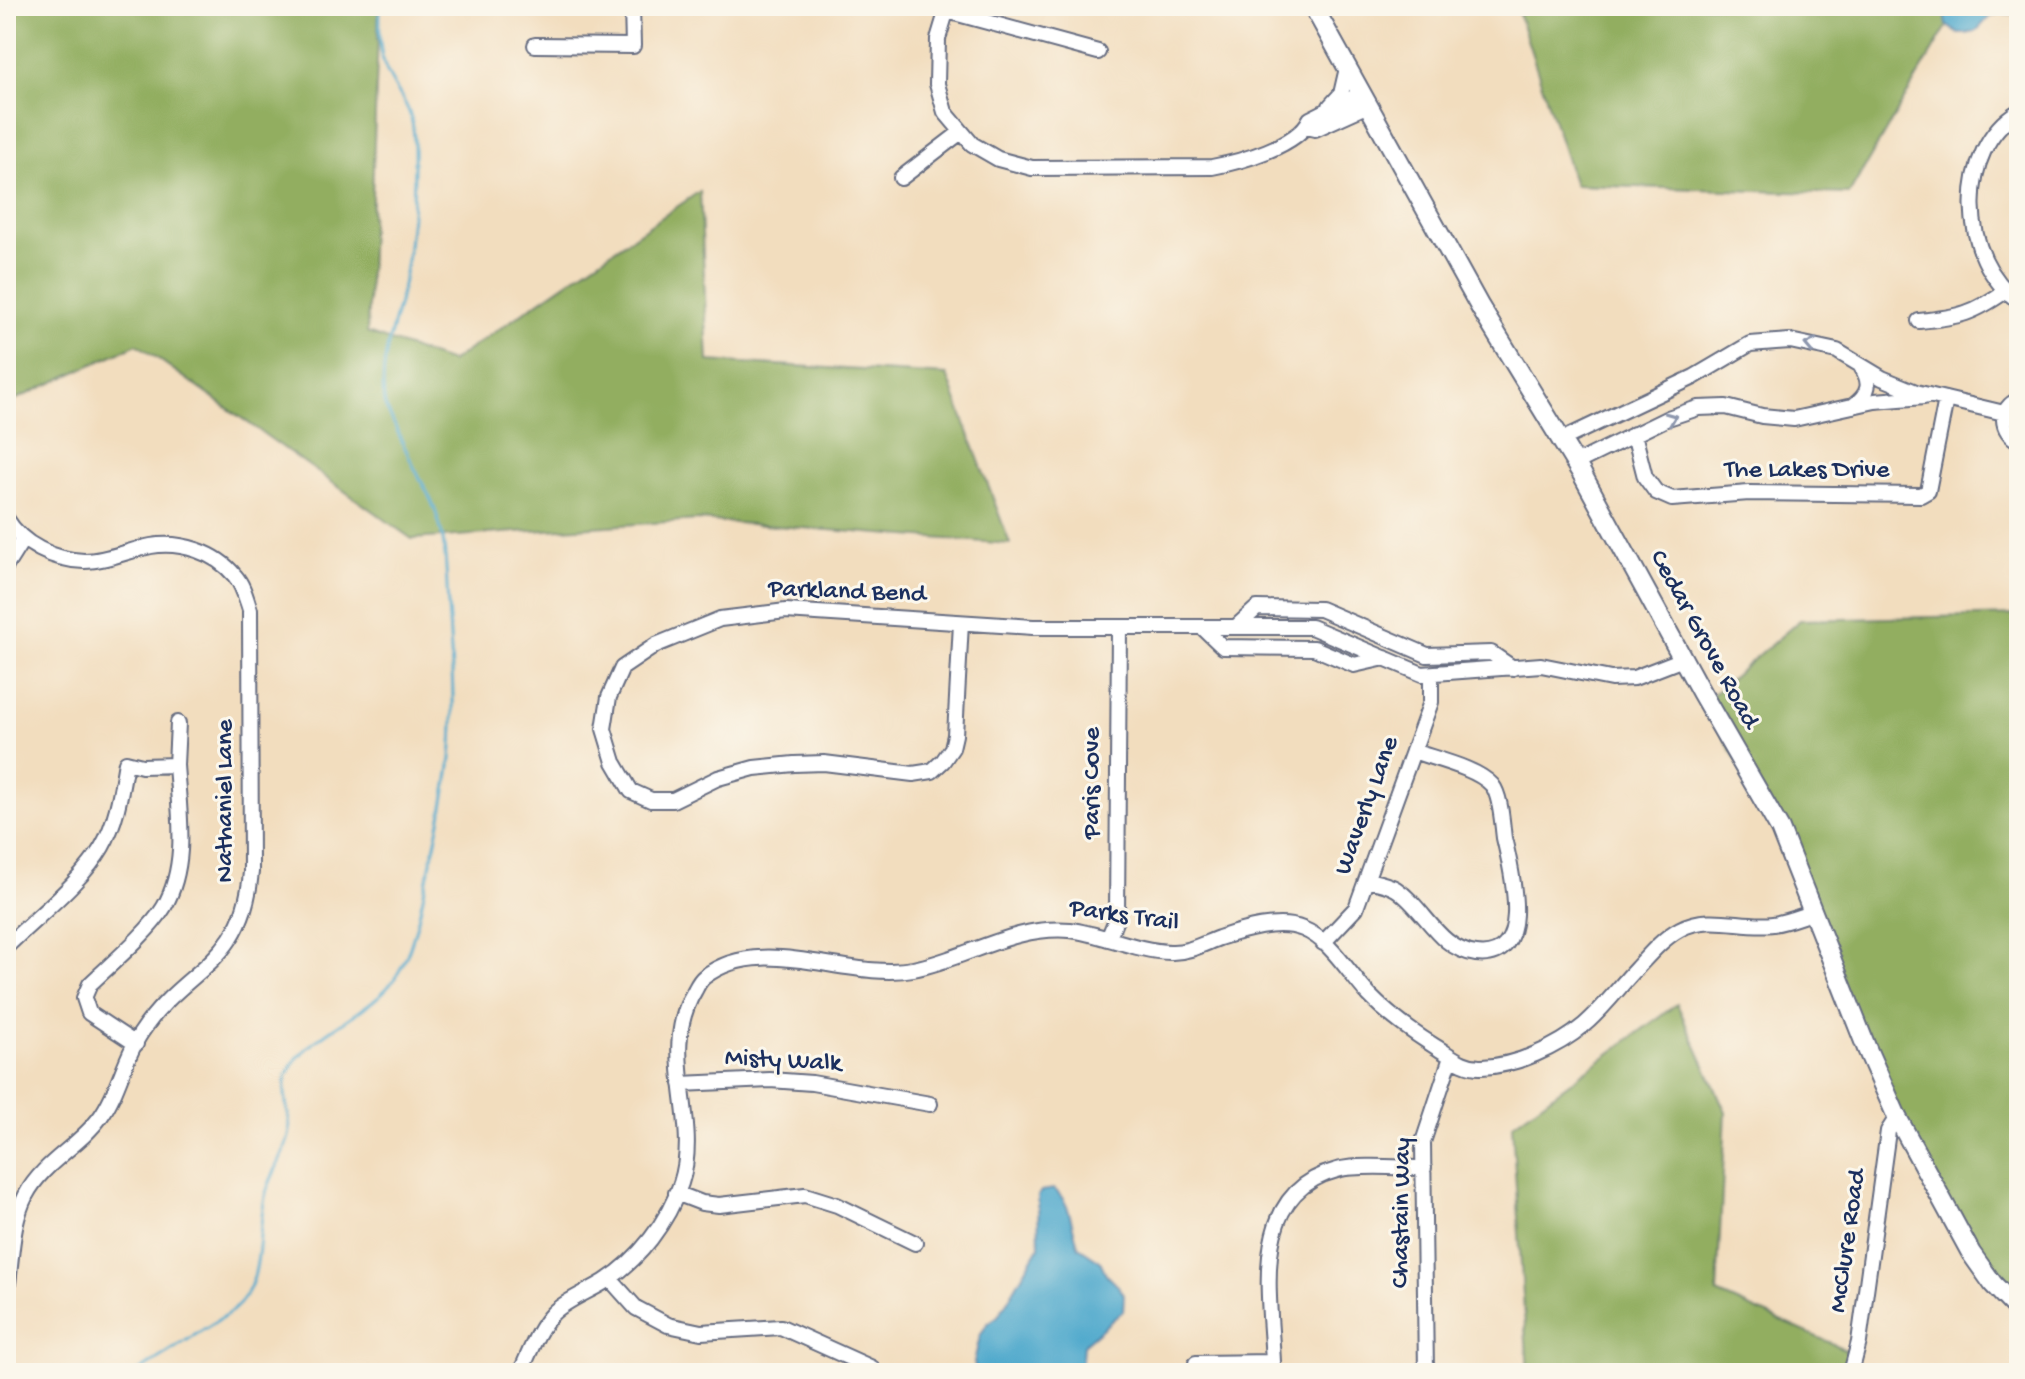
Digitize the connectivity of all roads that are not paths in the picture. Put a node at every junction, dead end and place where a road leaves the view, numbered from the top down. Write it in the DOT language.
graph roads {
  1 [pos="632,6"];
  2 [pos="1313,6"];
  3 [pos="947,8"];
  4 [pos="535,45"];
  5 [pos="1098,52"];
  6 [pos="1347,68"];
  7 [pos="1365,99"];
  8 [pos="2019,111"];
  9 [pos="1330,115"];
  10 [pos="1382,129"];
  11 [pos="961,132"];
  12 [pos="901,178"];
  13 [pos="2007,290"];
  14 [pos="2019,301"];
  15 [pos="1919,321"];
  16 [pos="1860,365"];
  17 [pos="1939,397"];
  18 [pos="2019,400"];
  19 [pos="1853,406"];
  20 [pos="2004,413"];
  21 [pos="1634,434"];
  22 [pos="1561,440"];
  23 [pos="2019,441"];
  24 [pos="1576,463"];
  25 [pos="6,518"];
  26 [pos="23,539"];
  27 [pos="6,566"];
  28 [pos="961,623"];
  29 [pos="1237,626"];
  30 [pos="1119,627"];
  31 [pos="1202,627"];
  32 [pos="1386,658"];
  33 [pos="1683,659"];
  34 [pos="1513,668"];
  35 [pos="1431,674"];
  36 [pos="178,723"];
  37 [pos="1413,751"];
  38 [pos="176,765"];
  39 [pos="1367,880"];
  40 [pos="1814,912"];
  41 [pos="1108,939"];
  42 [pos="1323,943"];
  43 [pos="6,947"];
  44 [pos="136,1044"];
  45 [pos="1451,1057"];
  46 [pos="681,1084"];
  47 [pos="930,1104"];
  48 [pos="1897,1117"];
  49 [pos="1424,1168"];
  50 [pos="676,1193"];
  51 [pos="915,1243"];
  52 [pos="610,1279"];
  53 [pos="6,1297"];
  54 [pos="2019,1311"];
  55 [pos="1196,1363"];
  56 [pos="520,1373"];
  57 [pos="870,1373"];
  58 [pos="1426,1373"];
  59 [pos="1851,1373"];
  1 -- 4 [label="street"];
  2 -- 6 [label="main road, Cedar Grove Road"];
  3 -- 5 [label="street"];
  3 -- 11 [label="street"];
  6 -- 7 [label="main road, Cedar Grove Road"];
  6 -- 9 [label="street"];
  7 -- 9 [label="street"];
  7 -- 10 [label="main road, Cedar Grove Road"];
  8 -- 13 [label="street"];
  9 -- 10 [label="street"];
  9 -- 11 [label="street"];
  10 -- 22 [label="main road, Cedar Grove Road"];
  11 -- 12 [label="street"];
  13 -- 14 [label="street"];
  13 -- 15 [label="street"];
  16 -- 17 [label="street, The Lakes Drive"];
  16 -- 19 [label="street"];
  16 -- 22 [label="street, The Lakes Drive, one-way"];
  17 -- 19 [label="street, The Lakes Drive"];
  17 -- 20 [label="street, The Lakes Drive"];
  17 -- 21 [label="street, The Lakes Drive"];
  18 -- 20 [label="street"];
  21 -- 19 [label="street, The Lakes Drive, one-way"];
  20 -- 23 [label="street"];
  21 -- 24 [label="street, The Lakes Drive"];
  22 -- 24 [label="main road, Cedar Grove Road"];
  24 -- 33 [label="main road, Cedar Grove Road"];
  25 -- 26 [label="street, Nathaniel Lane"];
  26 -- 27 [label="street"];
  26 -- 44 [label="street, Nathaniel Lane"];
  28 -- 28 [label="street, Parkland Bend"];
  28 -- 30 [label="street, Parkland Bend"];
  29 -- 31 [label="street, Parkland Bend"];
  29 -- 32 [label="street, Parkland Bend"];
  29 -- 34 [label="street, Parkland Bend"];
  30 -- 31 [label="street, Parkland Bend"];
  30 -- 41 [label="street, Paris Cove"];
  31 -- 32 [label="street, Parkland Bend"];
  32 -- 35 [label="street, Parkland Bend"];
  33 -- 34 [label="street, Parkland Bend"];
  33 -- 40 [label="main road, Cedar Grove Road"];
  34 -- 35 [label="street, Parkland Bend"];
  35 -- 37 [label="street, Waverly Lane"];
  36 -- 38 [label="street"];
  37 -- 39 [label="street, Waverly Lane"];
  37 -- 39 [label="street"];
  38 -- 43 [label="street"];
  38 -- 44 [label="street"];
  39 -- 42 [label="street, Waverly Lane"];
  40 -- 45 [label="street, Parks Trail"];
  40 -- 48 [label="main road, Cedar Grove Road"];
  41 -- 42 [label="street, Parks Trail"];
  41 -- 46 [label="street, Parks Trail"];
  42 -- 45 [label="street, Parks Trail"];
  44 -- 53 [label="street, Nathaniel Lane"];
  45 -- 49 [label="street, Chastain Way"];
  46 -- 47 [label="street, Misty Walk"];
  46 -- 50 [label="street, Parks Trail"];
  48 -- 54 [label="main road, Cedar Grove Road"];
  48 -- 59 [label="street, McClure Road"];
  49 -- 55 [label="street"];
  49 -- 58 [label="street, Chastain Way"];
  50 -- 51 [label="street"];
  50 -- 52 [label="street, Parks Trail"];
  52 -- 56 [label="street, Parks Trail"];
  52 -- 57 [label="street"];
}
